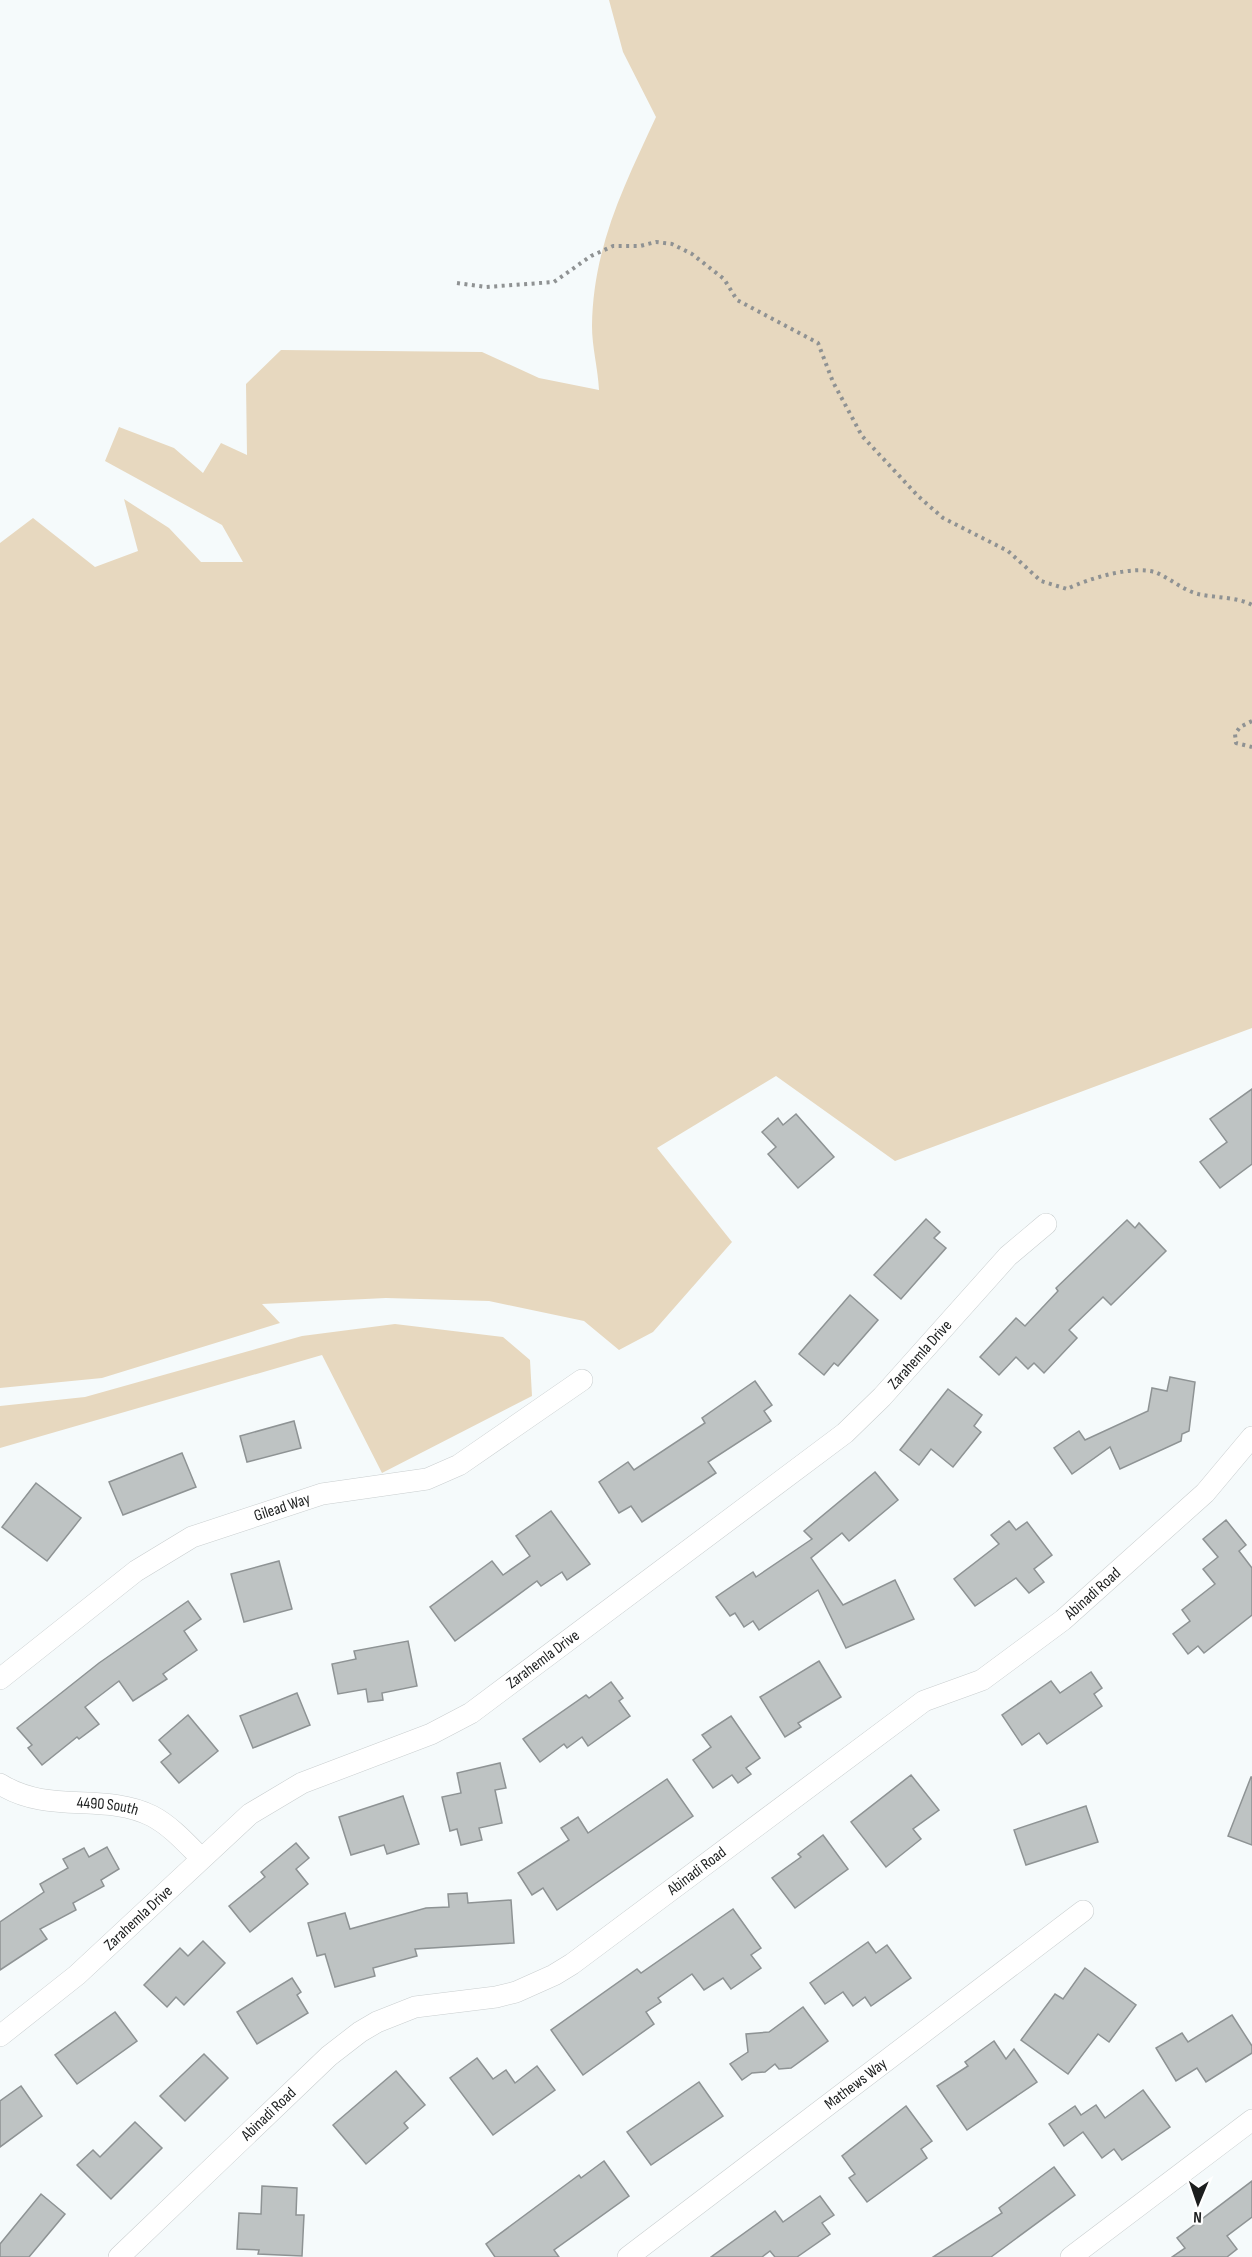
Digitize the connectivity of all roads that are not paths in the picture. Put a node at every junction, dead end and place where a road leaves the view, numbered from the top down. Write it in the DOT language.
graph roads {
  1 [pos="1046,1224"];
  2 [pos="582,1380"];
  3 [pos="1252,1437"];
  4 [pos="0,1679"];
  5 [pos="0,1784"];
  6 [pos="201,1858"];
  7 [pos="1083,1911"];
  8 [pos="0,2036"];
  9 [pos="1252,2120"];
  10 [pos="119,2257"];
  11 [pos="628,2257"];
  12 [pos="1071,2257"];
  1 -- 6 [label="street, Zarahemla Drive"];
  2 -- 4 [label="street, Gilead Way"];
  3 -- 10 [label="street, Abinadi Road"];
  5 -- 6 [label="street, 4490 South"];
  6 -- 8 [label="street, Zarahemla Drive"];
  7 -- 11 [label="street, Mathews Way"];
  9 -- 12 [label="street"];
}
